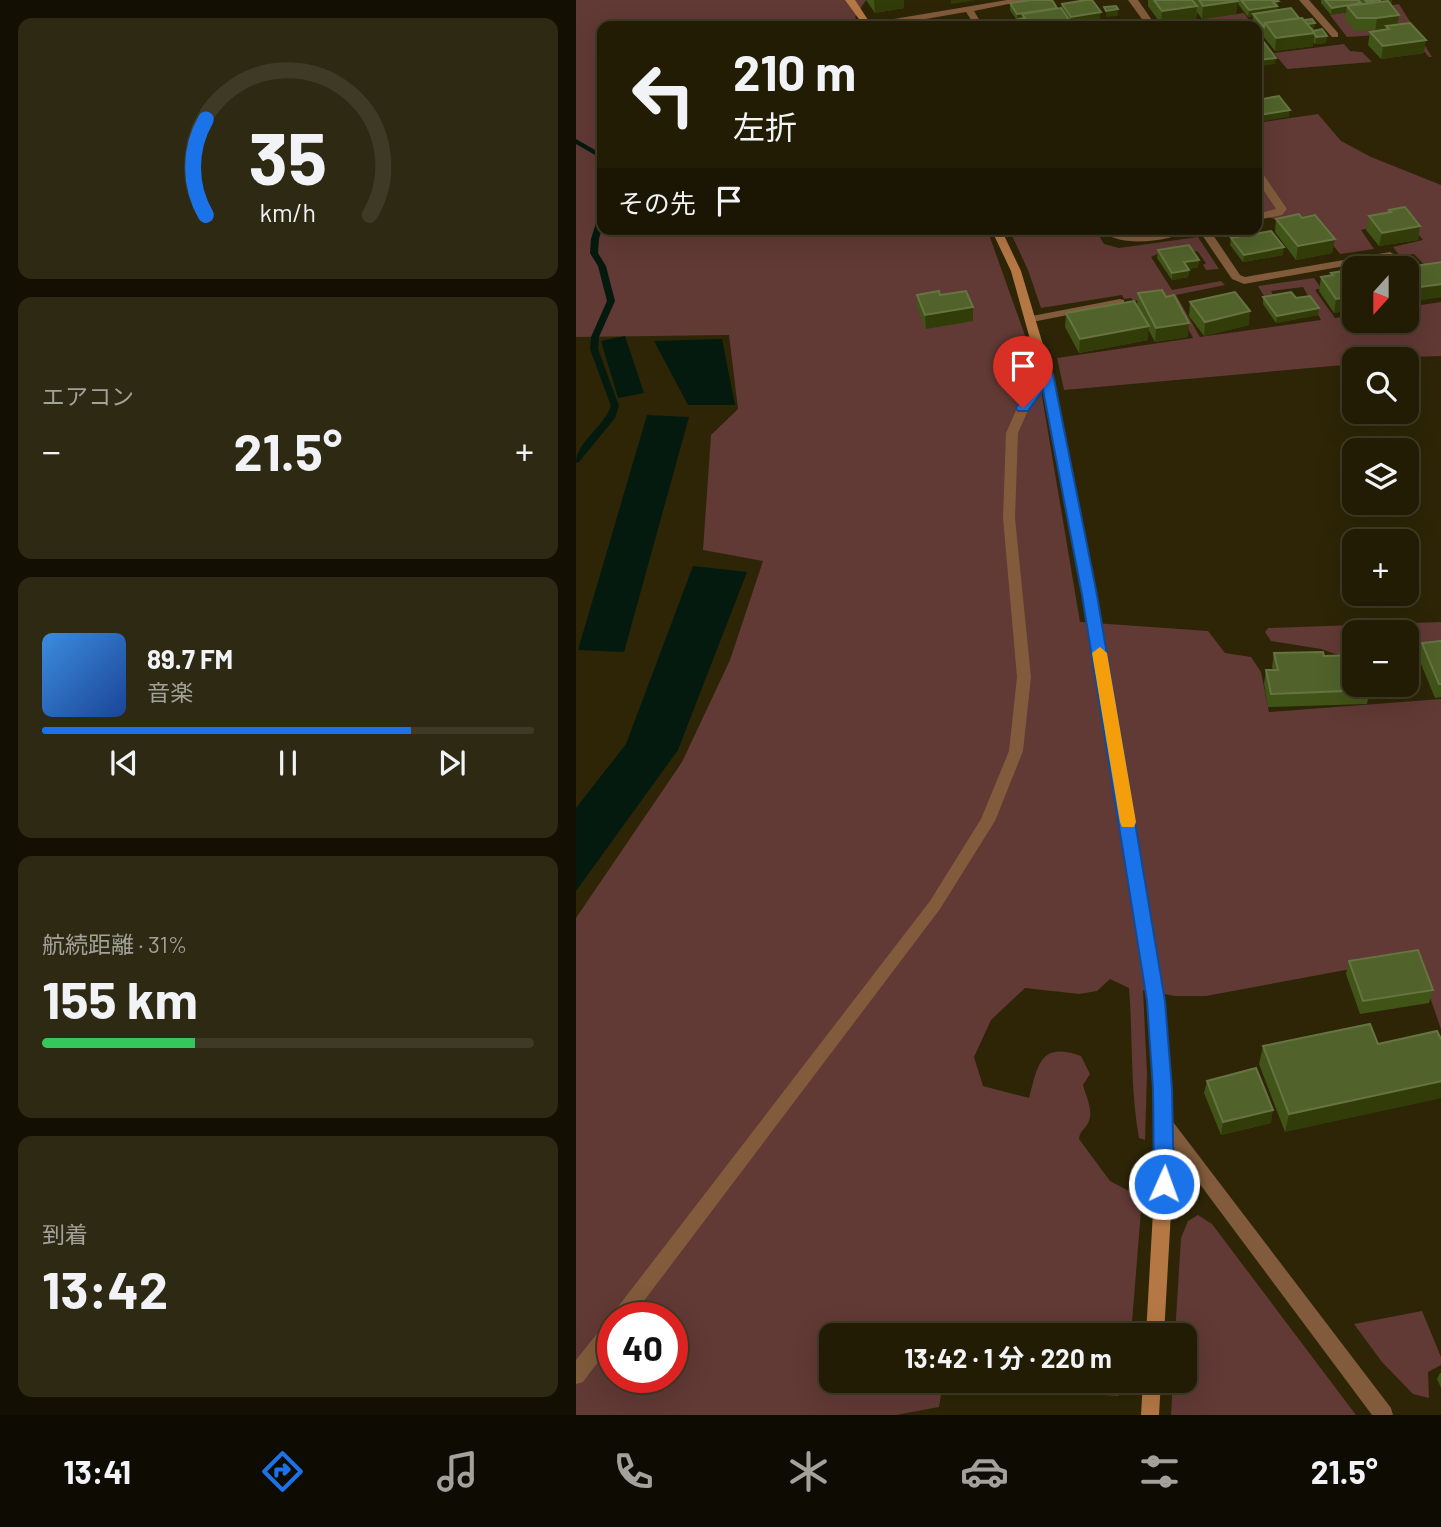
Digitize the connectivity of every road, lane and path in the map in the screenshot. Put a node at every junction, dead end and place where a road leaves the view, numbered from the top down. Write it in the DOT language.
graph roads {
  1 [pos="850,0"];
  2 [pos="1023,0"];
  3 [pos="1133,0"];
  4 [pos="1304,0"];
  5 [pos="969,10"];
  6 [pos="865,21"];
  7 [pos="900,21"];
  8 [pos="976,21"];
  9 [pos="1148,21"];
  10 [pos="1335,35"];
  11 [pos="1262,180"];
  12 [pos="1262,216"];
  13 [pos="999,235"];
  14 [pos="1108,235"];
  15 [pos="1153,235"];
  16 [pos="1207,235"];
  17 [pos="1390,255"];
  18 [pos="1120,302"];
  19 [pos="1032,319"];
  20 [pos="1046,374"];
  21 [pos="1164,1124"];
  22 [pos="632,1302"];
  23 [pos="1156,1323"];
  24 [pos="597,1348"];
  25 [pos="576,1375"];
  26 [pos="1151,1393"];
  27 [pos="1150,1415"];
  28 [pos="1384,1415"];
  1 -- 6 [label="street"];
  2 -- 5 [label="street"];
  3 -- 9 [label="street"];
  4 -- 10 [label="street"];
  5 -- 7 [label="street"];
  5 -- 8 [label="street"];
  11 -- 12 [label="street"];
  13 -- 19 [label="street"];
  14 -- 15 [label="street"];
  16 -- 17 [label="street"];
  18 -- 19 [label="street"];
  19 -- 20 [label="street"];
  20 -- 21 [label="street"];
  20 -- 22 [label="street"];
  21 -- 23 [label="street"];
  21 -- 28 [label="street"];
  24 -- 25 [label="street"];
  26 -- 27 [label="street"];
}
